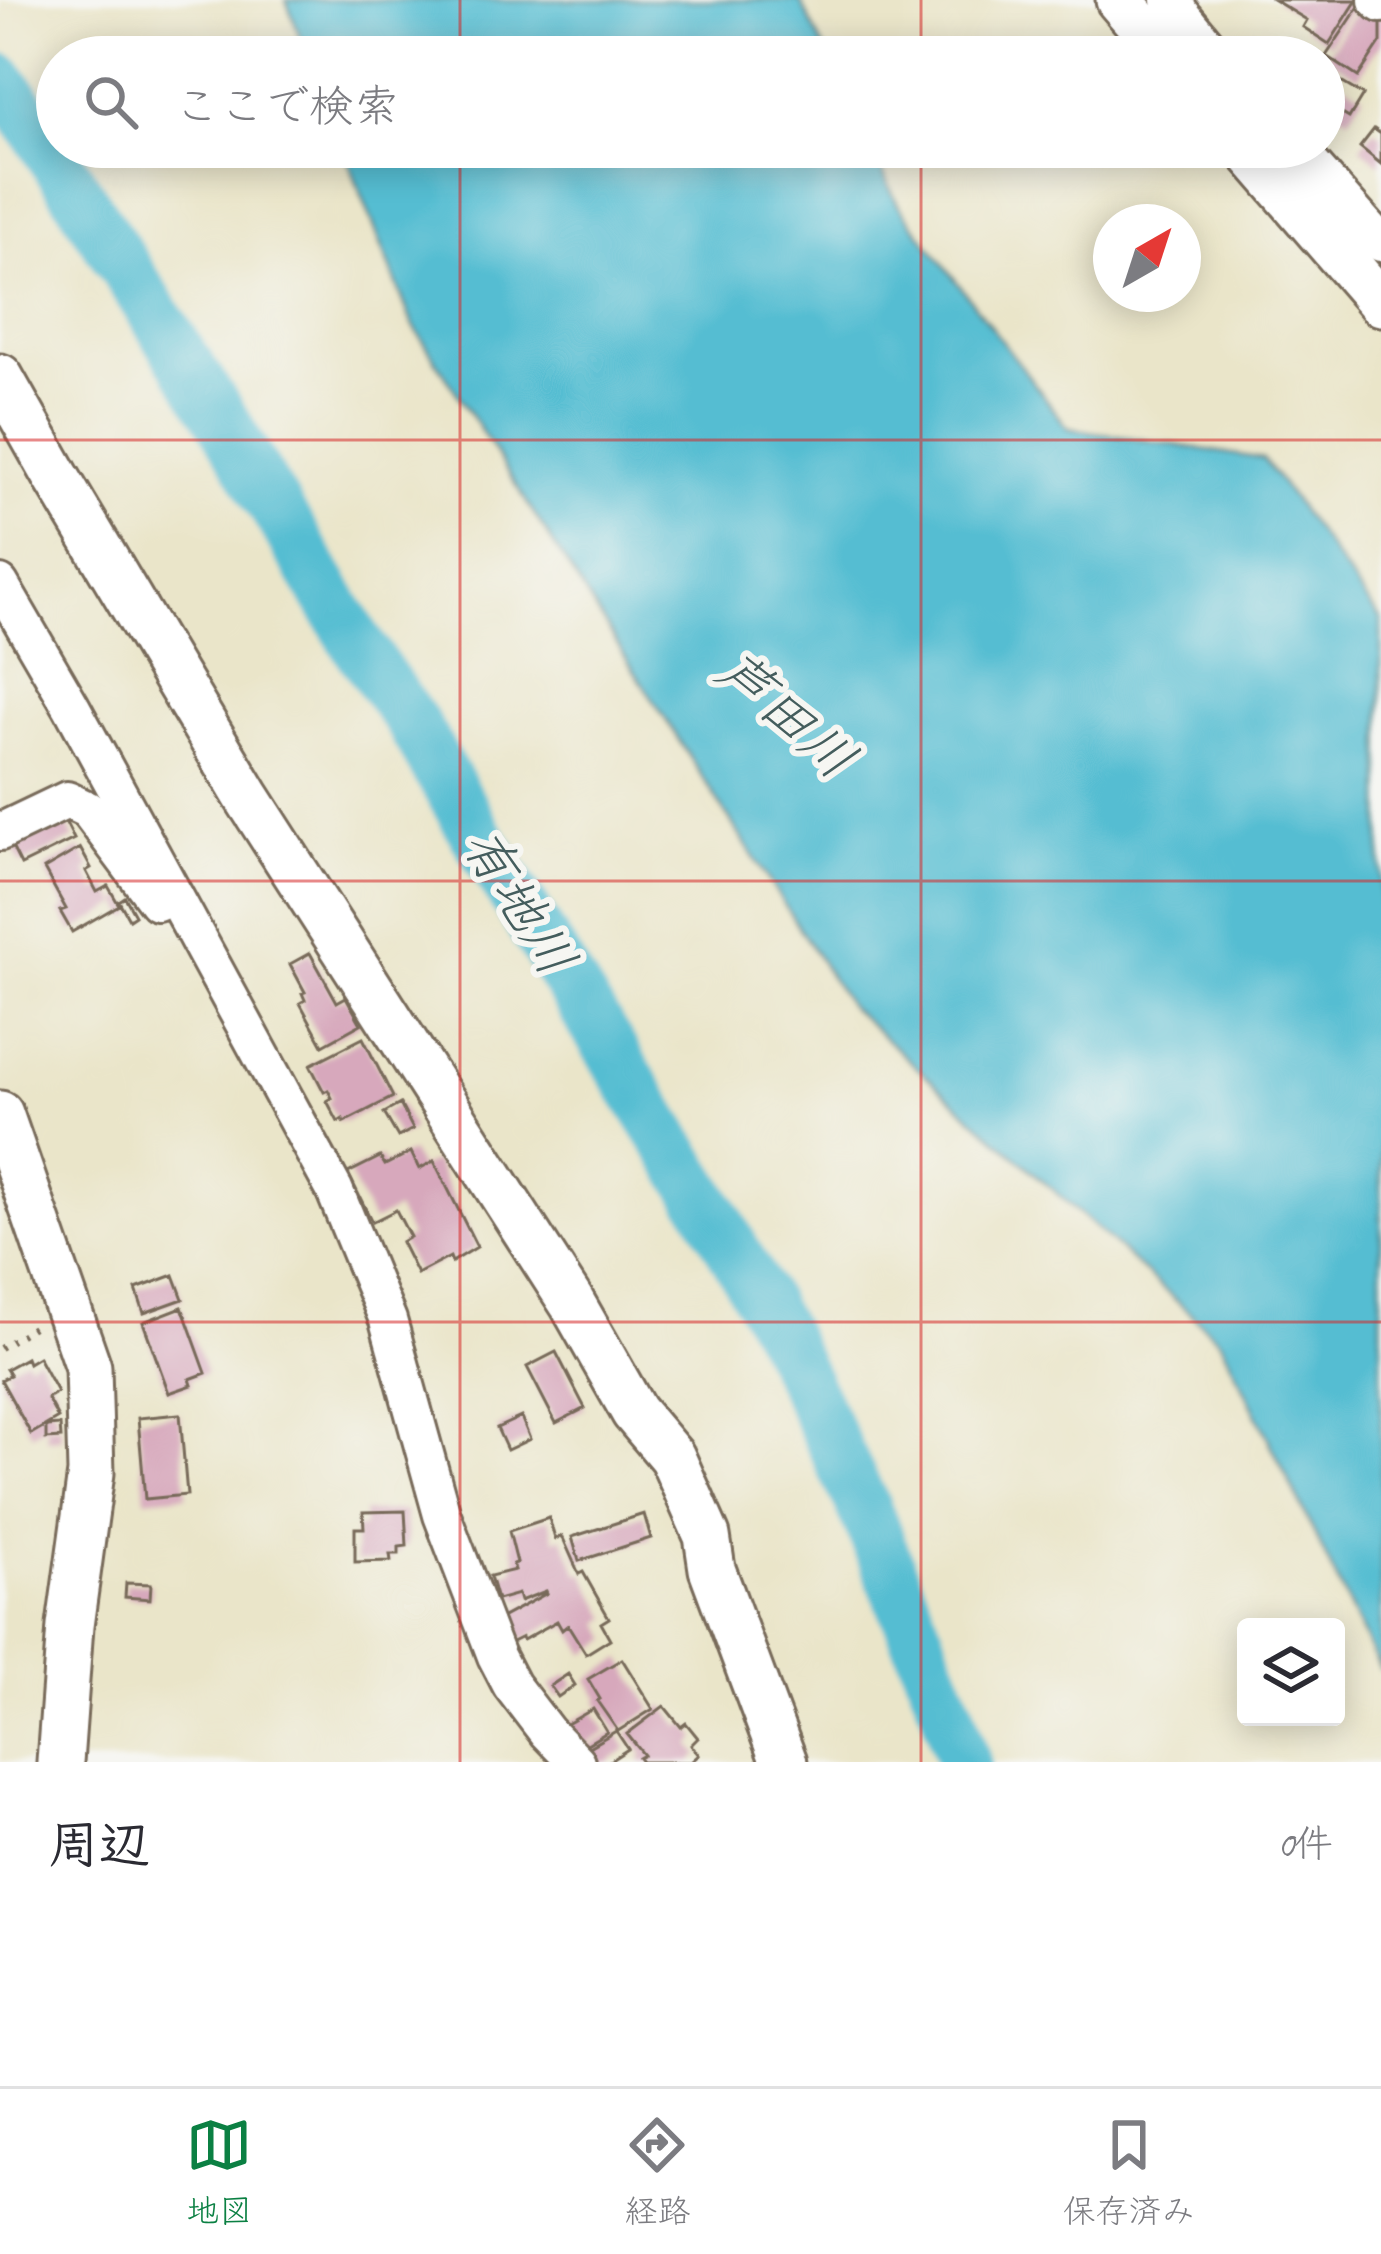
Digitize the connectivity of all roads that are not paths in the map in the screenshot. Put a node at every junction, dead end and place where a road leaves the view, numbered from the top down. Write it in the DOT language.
graph roads {
  1 [pos="1119,0"];
  2 [pos="1170,0"];
  3 [pos="1150,36"];
  4 [pos="1200,36"];
  5 [pos="1264,168"];
  6 [pos="1315,168"];
  7 [pos="1381,243"];
  8 [pos="1381,303"];
  9 [pos="0,377"];
  10 [pos="0,584"];
  11 [pos="0,832"];
  12 [pos="191,927"];
  13 [pos="0,1114"];
  14 [pos="60,1762"];
  15 [pos="576,1762"];
  16 [pos="784,1762"];
  1 -- 3 [label="street"];
  2 -- 4 [label="street"];
  5 -- 8 [label="street"];
  6 -- 7 [label="street"];
  9 -- 16 [label="street"];
  10 -- 12 [label="street"];
  11 -- 12 [label="street"];
  12 -- 15 [label="street"];
  13 -- 14 [label="street"];
}
